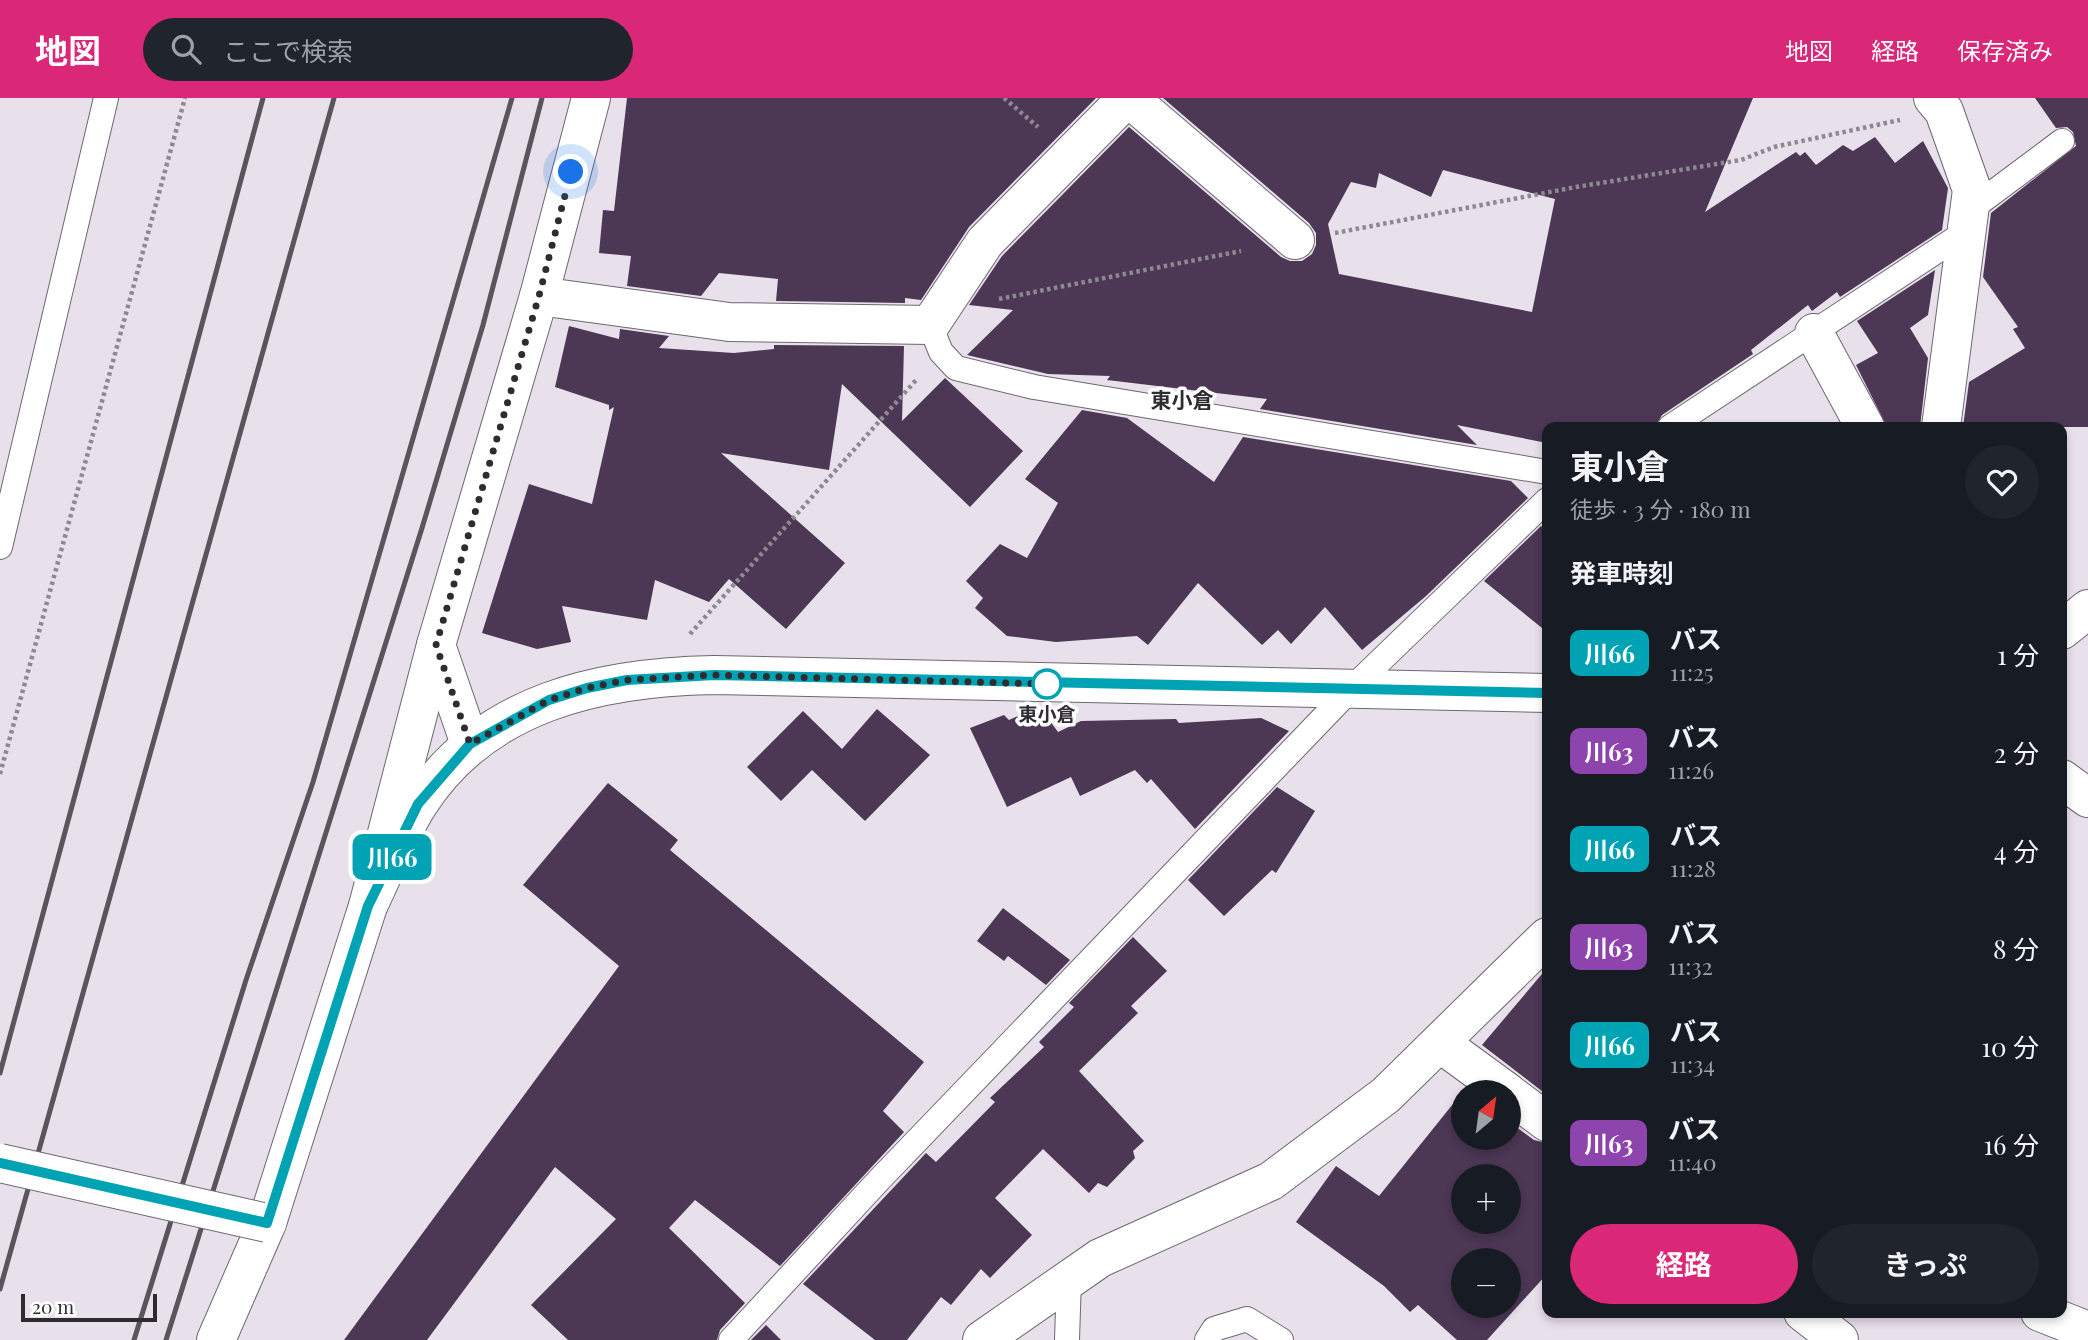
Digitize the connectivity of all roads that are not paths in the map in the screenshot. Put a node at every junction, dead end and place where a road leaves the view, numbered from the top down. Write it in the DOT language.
graph roads {
  1 [pos="106,98"];
  2 [pos="591,98"];
  3 [pos="1128,98"];
  4 [pos="1946,105"];
  5 [pos="2062,141"];
  6 [pos="1969,220"];
  7 [pos="1295,240"];
  8 [pos="539,296"];
  9 [pos="936,330"];
  10 [pos="1814,333"];
  11 [pos="1677,422"];
  12 [pos="1862,422"];
  13 [pos="1942,422"];
  14 [pos="1542,471"];
  15 [pos="1542,505"];
  16 [pos="0,547"];
  17 [pos="2088,609"];
  18 [pos="2067,626"];
  19 [pos="436,645"];
  20 [pos="1350,690"];
  21 [pos="1542,693"];
  22 [pos="470,744"];
  23 [pos="2067,783"];
  24 [pos="2088,798"];
  25 [pos="368,906"];
  26 [pos="1542,942"];
  27 [pos="1440,1043"];
  28 [pos="1490,1080"];
  29 [pos="1521,1103"];
  30 [pos="1542,1118"];
  31 [pos="0,1163"];
  32 [pos="267,1223"];
  33 [pos="1069,1278"];
  34 [pos="1811,1318"];
  35 [pos="2055,1318"];
  36 [pos="2088,1331"];
  37 [pos="216,1340"];
  38 [pos="731,1340"];
  39 [pos="982,1340"];
  40 [pos="1067,1340"];
  41 [pos="1207,1340"];
  42 [pos="1281,1340"];
  43 [pos="1839,1340"];
  1 -- 16 [label="lane"];
  2 -- 8 [label="street"];
  3 -- 7 [label="street"];
  3 -- 9 [label="street"];
  4 -- 6 [label="street"];
  5 -- 6 [label="lane"];
  6 -- 10 [label="lane"];
  6 -- 13 [label="street"];
  8 -- 9 [label="street"];
  8 -- 19 [label="street"];
  9 -- 14 [label="lane"];
  10 -- 11 [label="lane"];
  10 -- 12 [label="street"];
  15 -- 20 [label="lane"];
  17 -- 18 [label="street"];
  19 -- 22 [label="street"];
  19 -- 25 [label="street"];
  20 -- 21 [label="street"];
  20 -- 22 [label="street"];
  20 -- 38 [label="lane"];
  22 -- 25 [label="street"];
  23 -- 24 [label="street"];
  25 -- 32 [label="street"];
  26 -- 27 [label="street"];
  27 -- 28 [label="street"];
  27 -- 33 [label="street"];
  29 -- 30 [label="street"];
  31 -- 32 [label="street, bridge"];
  32 -- 37 [label="street"];
  33 -- 39 [label="street"];
  33 -- 40 [label="lane"];
  34 -- 43 [label="street"];
  35 -- 36 [label="street"];
  41 -- 42 [label="lane"];
}
